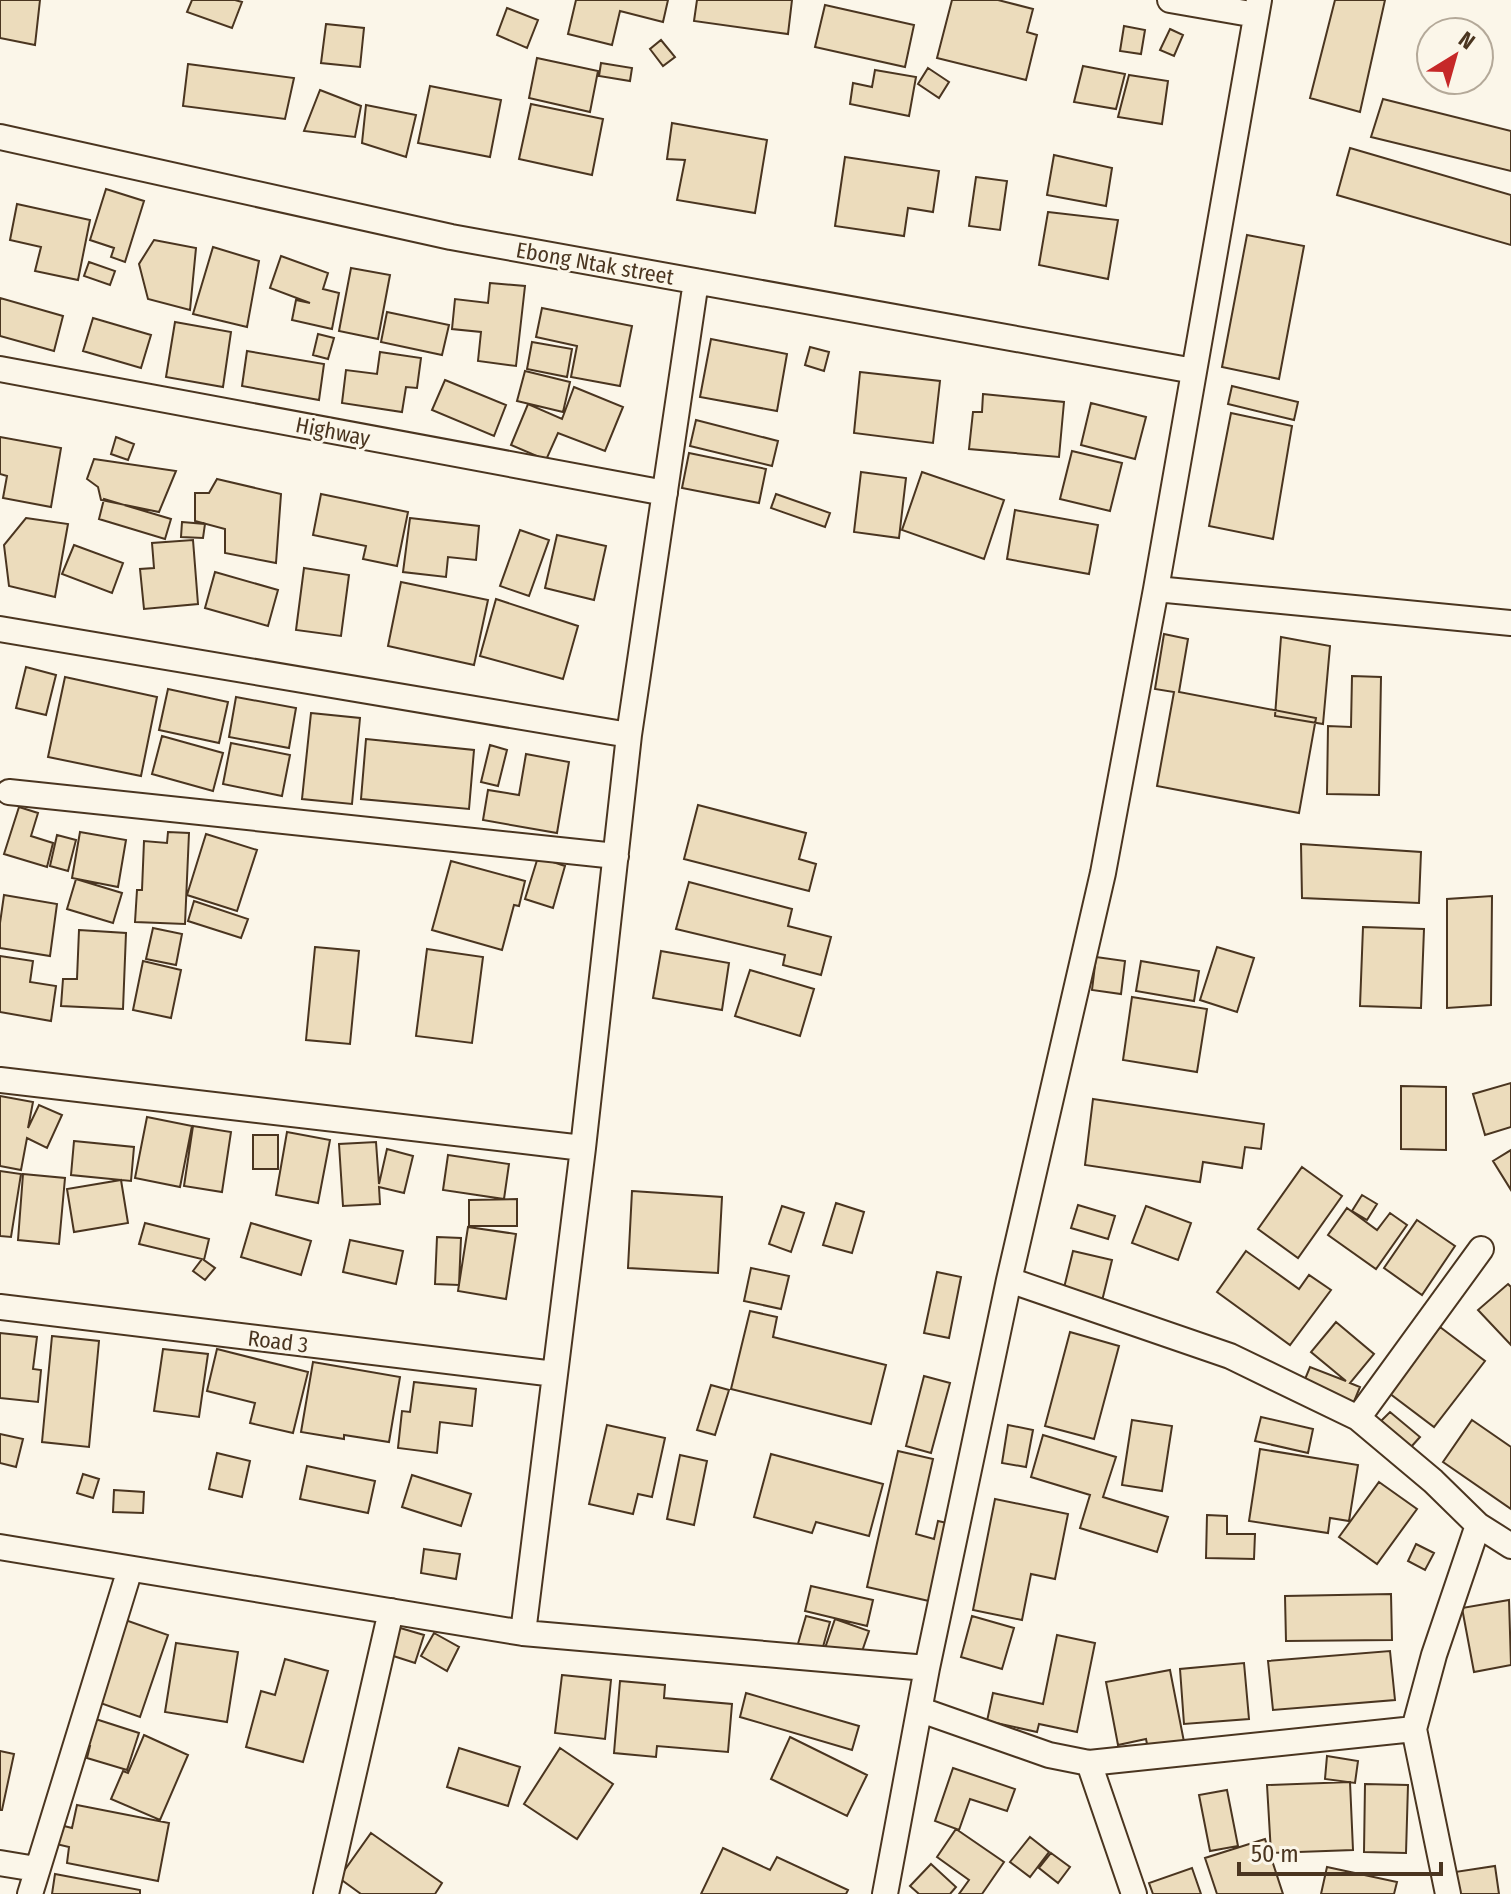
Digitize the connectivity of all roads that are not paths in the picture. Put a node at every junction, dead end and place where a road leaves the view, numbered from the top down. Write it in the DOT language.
graph roads {
  1 [pos="1170,0"];
  2 [pos="1258,7"];
  3 [pos="0,137"];
  4 [pos="696,281"];
  5 [pos="0,369"];
  6 [pos="1194,371"];
  7 [pos="665,493"];
  8 [pos="1156,589"];
  9 [pos="1511,623"];
  10 [pos="0,629"];
  11 [pos="629,735"];
  12 [pos="9,792"];
  13 [pos="616,856"];
  14 [pos="0,1080"];
  15 [pos="583,1148"];
  16 [pos="1481,1249"];
  17 [pos="1009,1280"];
  18 [pos="0,1307"];
  19 [pos="555,1374"];
  20 [pos="1358,1418"];
  21 [pos="1478,1525"];
  22 [pos="1511,1546"];
  23 [pos="0,1547"];
  24 [pos="130,1569"];
  25 [pos="391,1611"];
  26 [pos="523,1633"];
  27 [pos="927,1668"];
  28 [pos="921,1710"];
  29 [pos="1414,1729"];
  30 [pos="1089,1763"];
  31 [pos="0,1863"];
  32 [pos="36,1869"];
  33 [pos="30,1894"];
  34 [pos="326,1894"];
  35 [pos="885,1894"];
  36 [pos="1134,1894"];
  37 [pos="1448,1894"];
  1 -- 2 [label="street"];
  2 -- 6 [label="street"];
  3 -- 4 [label="street, Ebong Ntak street"];
  4 -- 6 [label="street, Ebong Ntak street"];
  4 -- 7 [label="street"];
  5 -- 7 [label="street, Highway"];
  6 -- 8 [label="street"];
  7 -- 11 [label="street"];
  8 -- 9 [label="street"];
  8 -- 17 [label="street"];
  10 -- 11 [label="street"];
  11 -- 13 [label="street"];
  12 -- 13 [label="street"];
  13 -- 15 [label="street"];
  14 -- 15 [label="street"];
  15 -- 19 [label="street"];
  16 -- 20 [label="street"];
  17 -- 20 [label="street"];
  17 -- 27 [label="street"];
  18 -- 19 [label="street, Road 3"];
  19 -- 26 [label="street"];
  20 -- 21 [label="street"];
  21 -- 22 [label="street"];
  21 -- 29 [label="street"];
  23 -- 24 [label="street"];
  24 -- 25 [label="street"];
  24 -- 32 [label="street"];
  25 -- 26 [label="street"];
  25 -- 34 [label="street"];
  26 -- 27 [label="street"];
  27 -- 28 [label="street"];
  28 -- 30 [label="street"];
  28 -- 35 [label="street"];
  29 -- 30 [label="street"];
  29 -- 37 [label="street"];
  30 -- 36 [label="street"];
  31 -- 32 [label="street"];
  32 -- 33 [label="street"];
}
